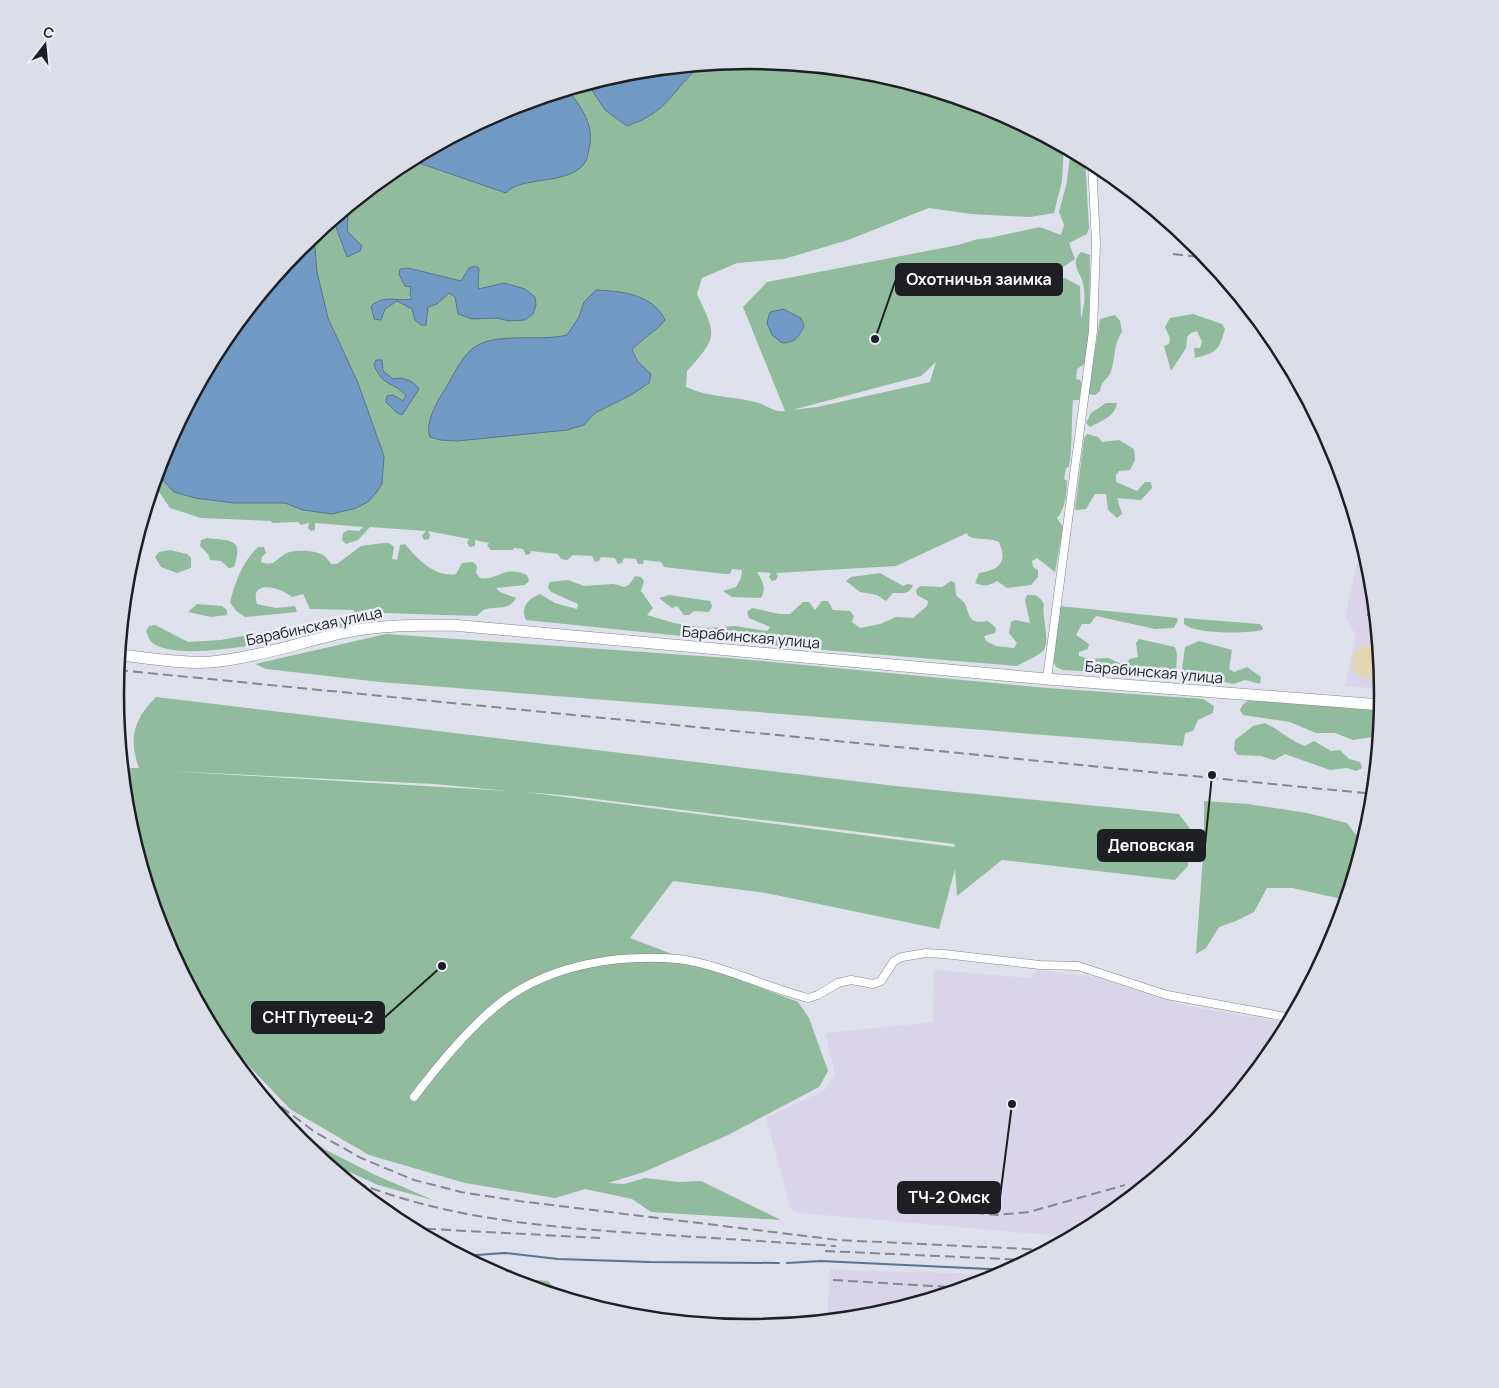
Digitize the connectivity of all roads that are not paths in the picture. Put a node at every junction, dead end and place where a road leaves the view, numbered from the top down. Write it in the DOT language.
graph roads {
  1 [pos="1092,171"];
  2 [pos="126,656"];
  3 [pos="1047,678"];
  4 [pos="1374,704"];
  5 [pos="1285,1017"];
  6 [pos="414,1096"];
  1 -- 3 [label="street"];
  2 -- 3 [label="main road, Барабинская улица"];
  3 -- 4 [label="main road, Барабинская улица"];
  5 -- 6 [label="street"];
}
